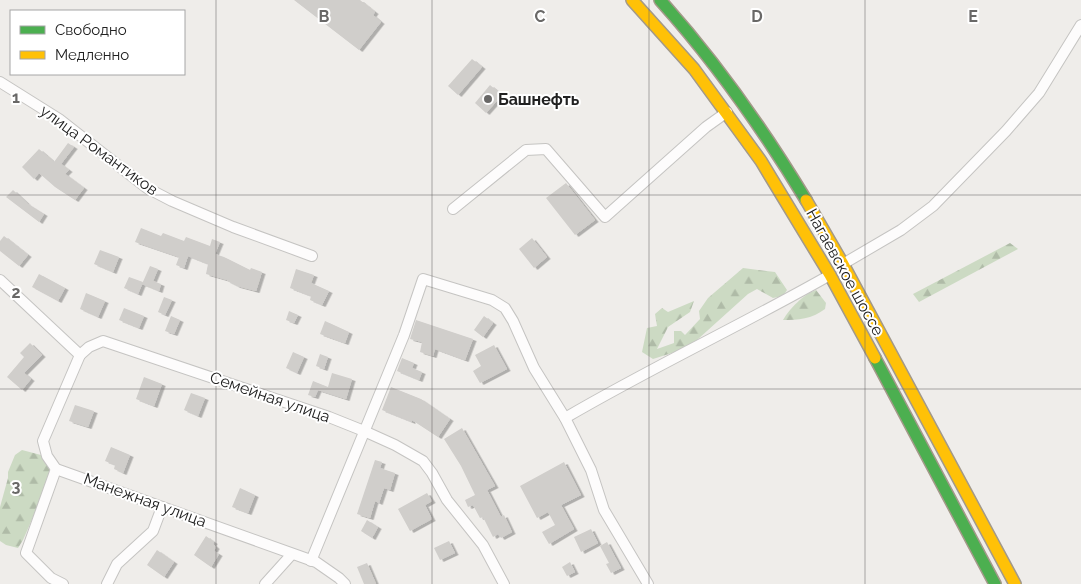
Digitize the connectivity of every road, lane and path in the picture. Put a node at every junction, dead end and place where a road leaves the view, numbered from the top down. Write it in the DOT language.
graph roads {
  1 [pos="632,0"];
  2 [pos="660,0"];
  3 [pos="1081,24"];
  4 [pos="0,82"];
  5 [pos="727,112"];
  6 [pos="453,209"];
  7 [pos="312,256"];
  8 [pos="843,264"];
  9 [pos="830,275"];
  10 [pos="0,280"];
  11 [pos="881,334"];
  12 [pos="80,355"];
  13 [pos="565,418"];
  14 [pos="364,431"];
  15 [pos="56,468"];
  16 [pos="942,483"];
  17 [pos="162,507"];
  18 [pos="292,554"];
  19 [pos="311,561"];
  20 [pos="63,584"];
  21 [pos="107,584"];
  22 [pos="265,584"];
  23 [pos="345,584"];
  24 [pos="504,584"];
  25 [pos="648,584"];
  26 [pos="989,584"];
  27 [pos="995,584"];
  28 [pos="1015,584"];
  29 [pos="1022,584"];
  1 -- 5 [label="main road, Нагаевское шоссе"];
  2 -- 8 [label="main road, Нагаевское шоссе"];
  3 -- 8 [label="street"];
  4 -- 7 [label="street, улица Романтиков"];
  5 -- 6 [label="street"];
  5 -- 9 [label="main road, Нагаевское шоссе"];
  8 -- 11 [label="main road, Нагаевское шоссе"];
  9 -- 13 [label="street"];
  9 -- 16 [label="main road, Нагаевское шоссе"];
  10 -- 12 [label="street"];
  11 -- 28 [label="main road, Нагаевское шоссе"];
  11 -- 29 [label="main road"];
  12 -- 14 [label="street, Семейная улица"];
  12 -- 15 [label="street"];
  13 -- 14 [label="street"];
  13 -- 25 [label="street"];
  14 -- 19 [label="street"];
  14 -- 24 [label="street, Семейная улица"];
  15 -- 17 [label="street, Манежная улица"];
  15 -- 20 [label="street"];
  16 -- 26 [label="main road"];
  16 -- 27 [label="main road, Нагаевское шоссе"];
  17 -- 18 [label="street, Манежная улица"];
  17 -- 21 [label="street"];
  18 -- 19 [label="street, Манежная улица"];
  18 -- 22 [label="street"];
  19 -- 23 [label="street, Манежная улица"];
}
